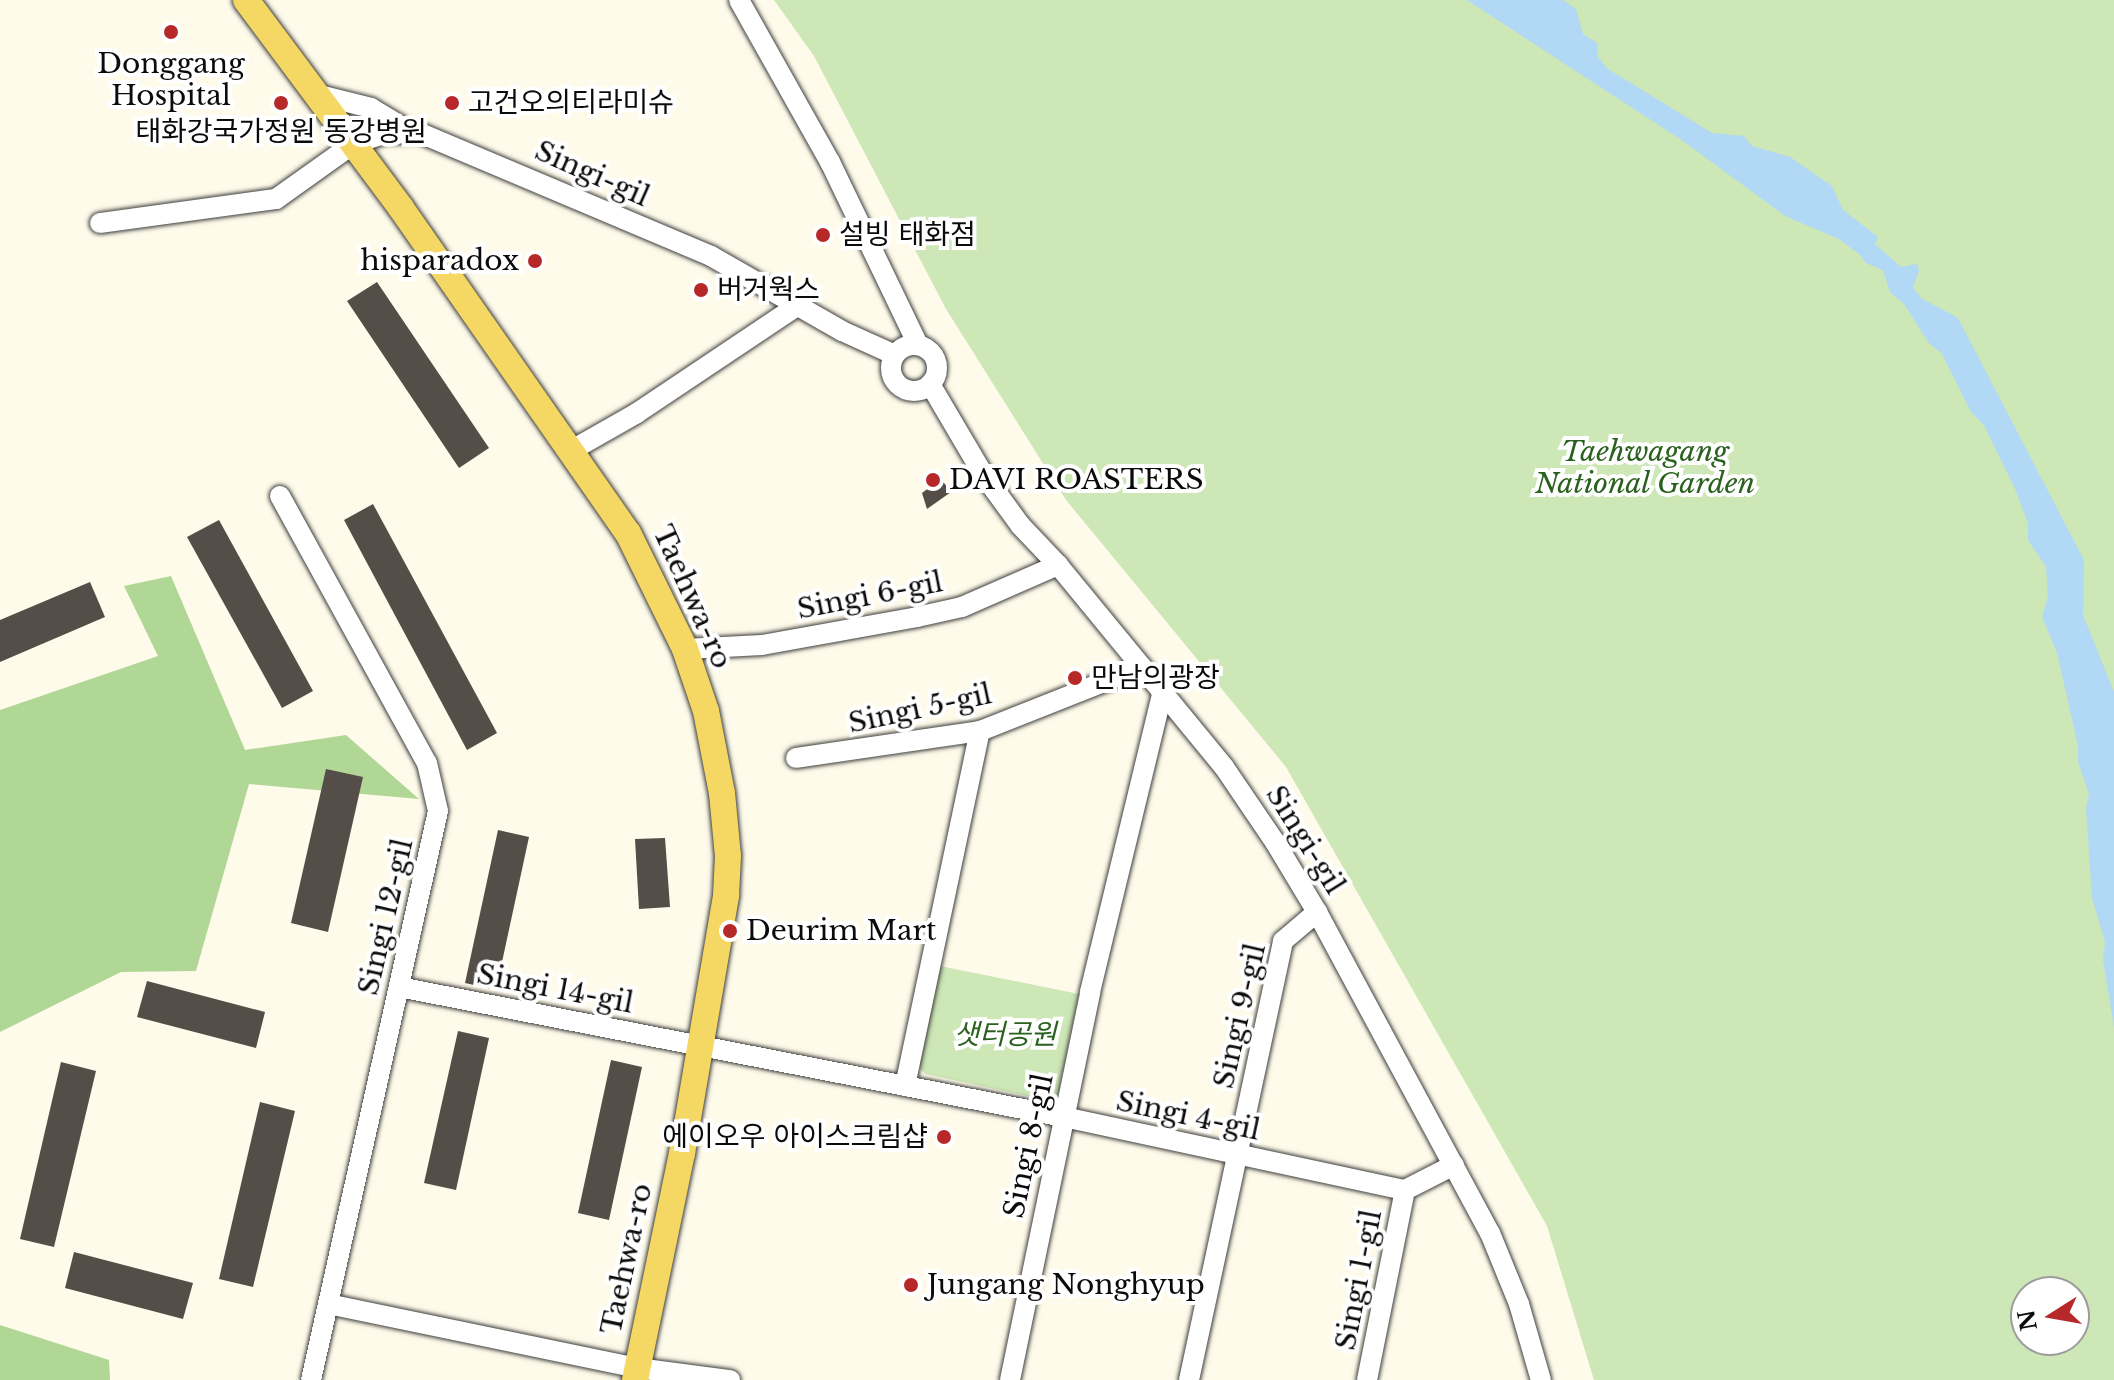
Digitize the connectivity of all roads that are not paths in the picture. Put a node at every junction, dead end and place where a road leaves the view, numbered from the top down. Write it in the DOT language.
graph roads {
  1 [pos="246,0"];
  2 [pos="739,0"];
  3 [pos="319,95"];
  4 [pos="411,132"];
  5 [pos="353,144"];
  6 [pos="100,223"];
  7 [pos="800,304"];
  8 [pos="918,345"];
  9 [pos="895,355"];
  10 [pos="930,384"];
  11 [pos="572,450"];
  12 [pos="280,496"];
  13 [pos="1058,565"];
  14 [pos="685,649"];
  15 [pos="1142,667"];
  16 [pos="1163,690"];
  17 [pos="980,731"];
  18 [pos="796,758"];
  19 [pos="1317,912"];
  20 [pos="399,987"];
  21 [pos="700,1047"];
  22 [pos="905,1086"];
  23 [pos="1064,1117"];
  24 [pos="1237,1155"];
  25 [pos="1454,1165"];
  26 [pos="1405,1190"];
  27 [pos="328,1304"];
  28 [pos="636,1374"];
  29 [pos="311,1380"];
  30 [pos="730,1380"];
  31 [pos="1010,1380"];
  32 [pos="1189,1380"];
  33 [pos="1367,1380"];
  34 [pos="1541,1380"];
  1 -- 3 [label="main road, Taehwa-ro"];
  2 -- 8 [label="street"];
  3 -- 4 [label="street"];
  3 -- 5 [label="main road, Taehwa-ro"];
  4 -- 5 [label="street, Singi-gil"];
  4 -- 7 [label="street, Singi-gil"];
  5 -- 6 [label="street"];
  5 -- 11 [label="main road, Taehwa-ro"];
  7 -- 9 [label="street, Singi-gil"];
  7 -- 11 [label="street"];
  8 -- 9 [label="street"];
  8 -- 10 [label="street"];
  9 -- 10 [label="street"];
  10 -- 13 [label="street, Singi-gil"];
  11 -- 14 [label="main road, Taehwa-ro"];
  12 -- 20 [label="street, Singi 12-gil"];
  13 -- 14 [label="street, Singi 6-gil"];
  13 -- 15 [label="street, Singi-gil"];
  14 -- 21 [label="main road, Taehwa-ro"];
  15 -- 16 [label="street, Singi-gil"];
  15 -- 17 [label="street, Singi 5-gil"];
  16 -- 19 [label="street, Singi-gil"];
  16 -- 23 [label="street, Singi 8-gil"];
  17 -- 18 [label="street, Singi 5-gil"];
  17 -- 22 [label="street"];
  19 -- 24 [label="street, Singi 9-gil"];
  19 -- 25 [label="street, Singi-gil"];
  20 -- 21 [label="street, Singi 14-gil"];
  20 -- 27 [label="street, Singi 12-gil"];
  21 -- 22 [label="street, Singi 4-gil"];
  21 -- 28 [label="main road, Taehwa-ro"];
  22 -- 23 [label="street, Singi 4-gil"];
  23 -- 24 [label="street, Singi 4-gil"];
  23 -- 31 [label="street, Singi 8-gil"];
  24 -- 26 [label="street, Singi 4-gil"];
  24 -- 32 [label="street, Singi 9-gil"];
  25 -- 26 [label="street"];
  25 -- 34 [label="street, Singi-gil"];
  26 -- 33 [label="street, Singi 1-gil"];
  27 -- 28 [label="street"];
  27 -- 29 [label="street, Singi 12-gil"];
  28 -- 30 [label="street"];
}
